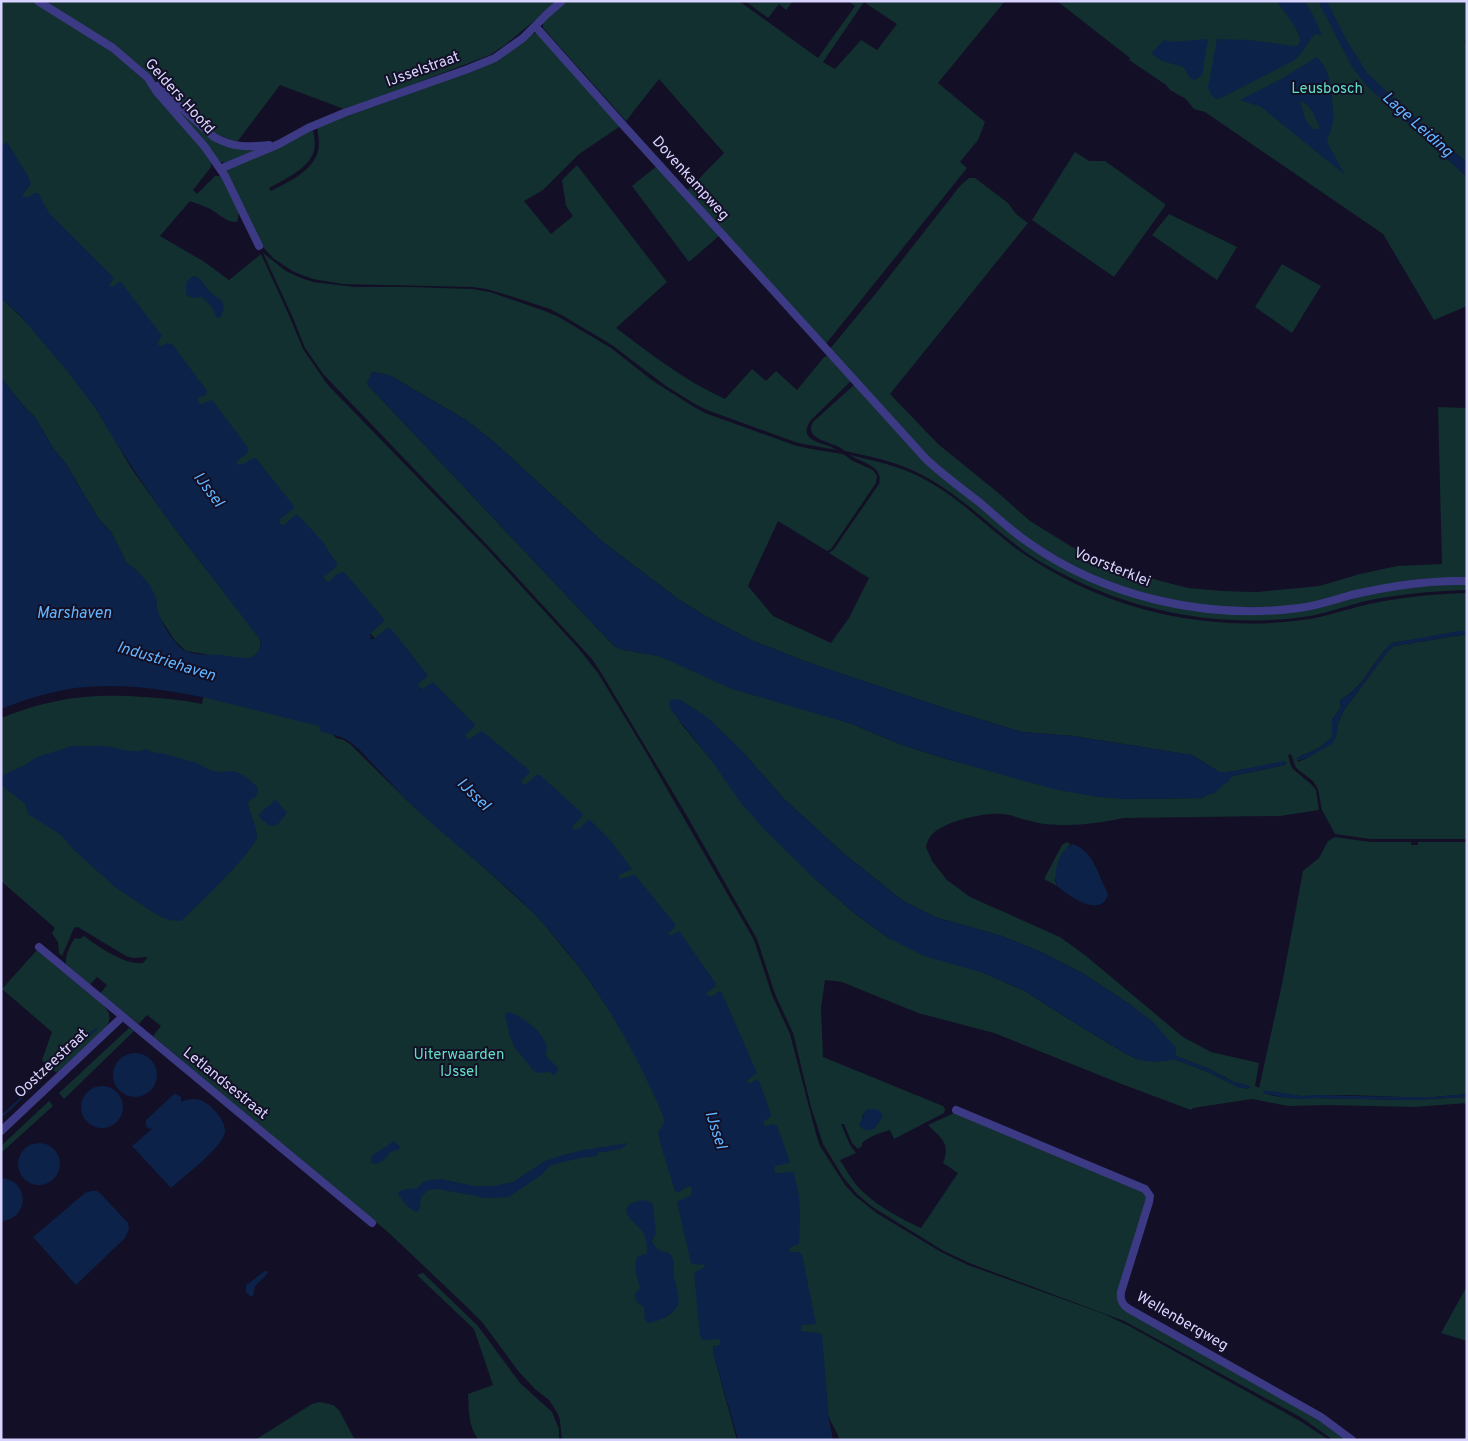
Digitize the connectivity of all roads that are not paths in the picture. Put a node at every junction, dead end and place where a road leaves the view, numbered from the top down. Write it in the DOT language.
graph roads {
  1 [pos="38,1"];
  2 [pos="562,1"];
  3 [pos="536,26"];
  4 [pos="148,78"];
  5 [pos="279,144"];
  6 [pos="220,169"];
  7 [pos="259,246"];
  8 [pos="826,349"];
  9 [pos="1467,581"];
  10 [pos="39,947"];
  11 [pos="122,1017"];
  12 [pos="956,1110"];
  13 [pos="1,1131"];
  14 [pos="372,1223"];
  15 [pos="1352,1440"];
  1 -- 4 [label="street, Gelders Hoofd"];
  2 -- 3 [label="street, IJsselstraat"];
  3 -- 5 [label="street, IJsselstraat"];
  3 -- 8 [label="street, Dovenkampweg"];
  4 -- 5 [label="street, IJsselstraat"];
  4 -- 6 [label="street, Gelders Hoofd"];
  5 -- 6 [label="street, IJsselstraat"];
  6 -- 7 [label="street, Gelders Hoofd"];
  8 -- 9 [label="street, Voorsterklei"];
  10 -- 11 [label="street, Letlandsestraat"];
  11 -- 13 [label="street, Oostzeestraat"];
  11 -- 14 [label="street, Letlandsestraat"];
  12 -- 15 [label="street, Wellenbergweg"];
}
